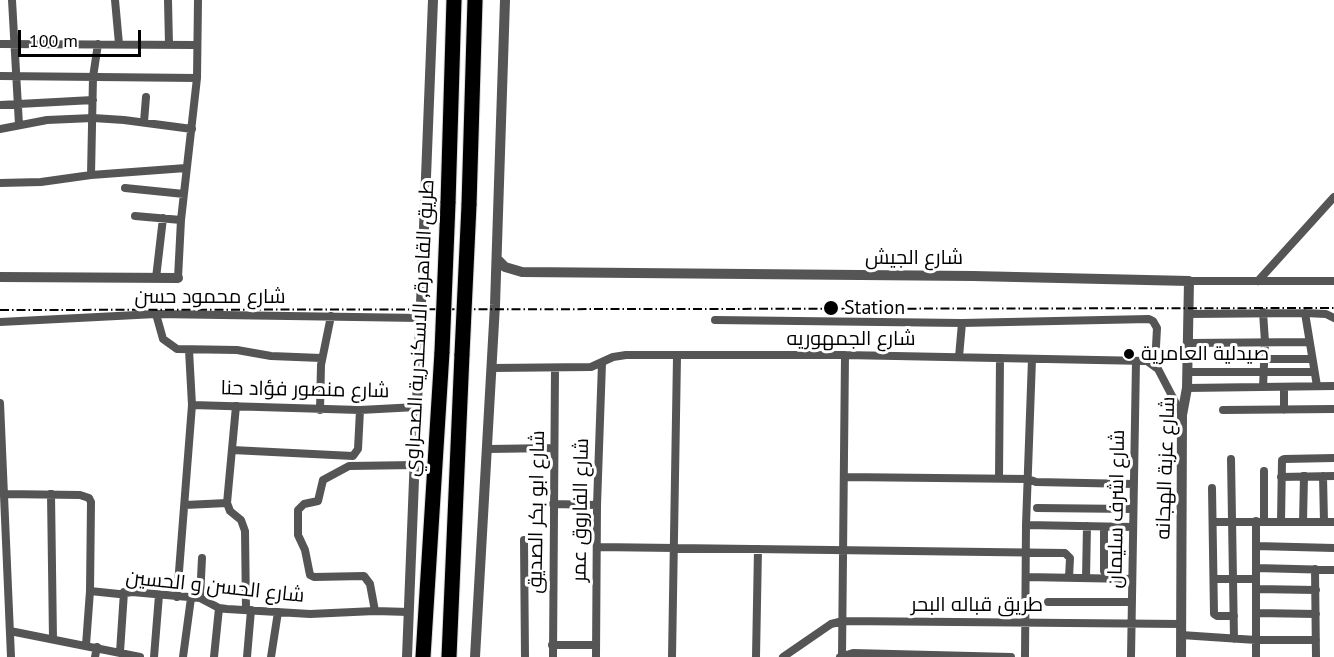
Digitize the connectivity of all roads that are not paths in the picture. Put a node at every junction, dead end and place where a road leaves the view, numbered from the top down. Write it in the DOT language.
graph roads {
  1 [pos="12,0"];
  2 [pos="115,0"];
  3 [pos="168,0"];
  4 [pos="198,0"];
  5 [pos="433,0"];
  6 [pos="454,0"];
  7 [pos="475,0"];
  8 [pos="505,0"];
  9 [pos="0,44"];
  10 [pos="14,44"];
  11 [pos="98,44"];
  12 [pos="119,44"];
  13 [pos="170,45"];
  14 [pos="197,45"];
  15 [pos="0,76"];
  16 [pos="17,76"];
  17 [pos="93,77"];
  18 [pos="198,78"];
  19 [pos="146,97"];
  20 [pos="93,100"];
  21 [pos="18,104"];
  22 [pos="0,105"];
  23 [pos="93,118"];
  24 [pos="144,122"];
  25 [pos="19,125"];
  26 [pos="0,129"];
  27 [pos="192,129"];
  28 [pos="186,168"];
  29 [pos="91,175"];
  30 [pos="0,183"];
  31 [pos="125,188"];
  32 [pos="184,194"];
  33 [pos="1334,197"];
  34 [pos="135,216"];
  35 [pos="163,218"];
  36 [pos="181,220"];
  37 [pos="497,259"];
  38 [pos="0,277"];
  39 [pos="156,278"];
  40 [pos="178,278"];
  41 [pos="1189,281"];
  42 [pos="1258,281"];
  43 [pos="1334,281"];
  44 [pos="1263,312"];
  45 [pos="1305,313"];
  46 [pos="156,314"];
  47 [pos="1188,314"];
  48 [pos="331,316"];
  49 [pos="420,318"];
  50 [pos="1334,318"];
  51 [pos="715,320"];
  52 [pos="0,321"];
  53 [pos="962,323"];
  54 [pos="1265,342"];
  55 [pos="1308,342"];
  56 [pos="1188,343"];
  57 [pos="189,350"];
  58 [pos="844,355"];
  59 [pos="677,357"];
  60 [pos="959,357"];
  61 [pos="321,358"];
  62 [pos="1000,358"];
  63 [pos="1032,359"];
  64 [pos="1254,359"];
  65 [pos="1264,359"];
  66 [pos="1311,359"];
  67 [pos="1136,361"];
  68 [pos="602,363"];
  69 [pos="1155,365"];
  70 [pos="492,368"];
  71 [pos="555,368"];
  72 [pos="1187,372"];
  73 [pos="1264,372"];
  74 [pos="1314,372"];
  75 [pos="1317,386"];
  76 [pos="1334,386"];
  77 [pos="1263,387"];
  78 [pos="1284,387"];
  79 [pos="1187,388"];
  80 [pos="0,404"];
  81 [pos="192,405"];
  82 [pos="236,406"];
  83 [pos="417,407"];
  84 [pos="1334,409"];
  85 [pos="320,410"];
  86 [pos="360,410"];
  87 [pos="1223,410"];
  88 [pos="1284,410"];
  89 [pos="1182,415"];
  90 [pos="554,448"];
  91 [pos="488,449"];
  92 [pos="232,450"];
  93 [pos="1334,458"];
  94 [pos="1231,459"];
  95 [pos="1,463"];
  96 [pos="415,465"];
  97 [pos="1264,471"];
  98 [pos="1304,476"];
  99 [pos="1323,476"];
  100 [pos="1334,476"];
  101 [pos="844,477"];
  102 [pos="1281,477"];
  103 [pos="999,478"];
  104 [pos="1028,479"];
  105 [pos="1134,484"];
  106 [pos="1212,488"];
  107 [pos="3,494"];
  108 [pos="51,494"];
  109 [pos="227,503"];
  110 [pos="554,504"];
  111 [pos="185,505"];
  112 [pos="597,505"];
  113 [pos="1037,508"];
  114 [pos="1133,508"];
  115 [pos="2,521"];
  116 [pos="1232,521"];
  117 [pos="1260,521"];
  118 [pos="1213,522"];
  119 [pos="1281,522"];
  120 [pos="1303,522"];
  121 [pos="1324,522"];
  122 [pos="1334,522"];
  123 [pos="1026,525"];
  124 [pos="1087,526"];
  125 [pos="1104,527"];
  126 [pos="1133,527"];
  127 [pos="525,540"];
  128 [pos="1256,546"];
  129 [pos="597,547"];
  130 [pos="673,548"];
  131 [pos="1334,548"];
  132 [pos="758,549"];
  133 [pos="843,550"];
  134 [pos="1026,552"];
  135 [pos="202,558"];
  136 [pos="1256,568"];
  137 [pos="1315,569"];
  138 [pos="1334,570"];
  139 [pos="1104,571"];
  140 [pos="1026,577"];
  141 [pos="1069,578"];
  142 [pos="1086,578"];
  143 [pos="1132,579"];
  144 [pos="1214,579"];
  145 [pos="1233,579"];
  146 [pos="1256,584"];
  147 [pos="4,586"];
  148 [pos="1316,590"];
  149 [pos="90,591"];
  150 [pos="124,592"];
  151 [pos="159,595"];
  152 [pos="177,597"];
  153 [pos="195,598"];
  154 [pos="1048,602"];
  155 [pos="1132,602"];
  156 [pos="219,608"];
  157 [pos="249,610"];
  158 [pos="375,611"];
  159 [pos="278,612"];
  160 [pos="409,612"];
  161 [pos="1256,613"];
  162 [pos="1316,614"];
  163 [pos="1234,616"];
  164 [pos="843,621"];
  165 [pos="1025,622"];
  166 [pos="1131,624"];
  167 [pos="1181,630"];
  168 [pos="10,632"];
  169 [pos="53,639"];
  170 [pos="1234,639"];
  171 [pos="1256,640"];
  172 [pos="1316,640"];
  173 [pos="86,645"];
  174 [pos="552,645"];
  175 [pos="596,645"];
  176 [pos="97,647"];
  177 [pos="120,652"];
  178 [pos="11,657"];
  179 [pos="95,657"];
  180 [pos="139,657"];
  181 [pos="154,657"];
  182 [pos="183,657"];
  183 [pos="214,657"];
  184 [pos="247,657"];
  185 [pos="271,657"];
  186 [pos="407,657"];
  187 [pos="423,657"];
  188 [pos="448,657"];
  189 [pos="475,657"];
  190 [pos="525,657"];
  191 [pos="553,657"];
  192 [pos="596,657"];
  193 [pos="672,657"];
  194 [pos="756,657"];
  195 [pos="783,657"];
  196 [pos="841,657"];
  197 [pos="1011,657"];
  198 [pos="1025,657"];
  199 [pos="1131,657"];
  200 [pos="1181,657"];
  201 [pos="1256,657"];
  202 [pos="1316,657"];
  1 -- 10 [label="street"];
  2 -- 12 [label="street"];
  3 -- 13 [label="street"];
  4 -- 14 [label="street"];
  5 -- 49 [label="street"];
  6 -- 187 [label="highway, طريق القاهرة, الاسكندرية الصحراوي, bridge"];
  7 -- 188 [label="highway, bridge"];
  8 -- 37 [label="street"];
  9 -- 10 [label="street"];
  10 -- 11 [label="street"];
  10 -- 16 [label="street"];
  11 -- 12 [label="street"];
  11 -- 17 [label="street"];
  12 -- 13 [label="street"];
  13 -- 14 [label="street"];
  14 -- 18 [label="street"];
  15 -- 16 [label="street"];
  16 -- 17 [label="street"];
  16 -- 21 [label="street"];
  17 -- 18 [label="street"];
  17 -- 20 [label="street"];
  18 -- 27 [label="street"];
  19 -- 24 [label="street"];
  20 -- 21 [label="street"];
  20 -- 23 [label="street"];
  21 -- 22 [label="street"];
  21 -- 25 [label="street"];
  23 -- 24 [label="street"];
  23 -- 25 [label="street"];
  23 -- 29 [label="street"];
  24 -- 27 [label="street"];
  25 -- 26 [label="street"];
  27 -- 28 [label="street"];
  28 -- 29 [label="street"];
  28 -- 32 [label="street"];
  29 -- 30 [label="street"];
  31 -- 32 [label="street"];
  32 -- 36 [label="street"];
  33 -- 42 [label="street"];
  34 -- 35 [label="street"];
  35 -- 36 [label="street"];
  35 -- 39 [label="street"];
  36 -- 40 [label="street"];
  37 -- 41 [label="street, شارع الجيش"];
  37 -- 70 [label="street"];
  38 -- 39 [label="street, شارع محمود حسن"];
  39 -- 40 [label="street, شارع محمود حسن"];
  41 -- 42 [label="street, شارع الجيش"];
  41 -- 47 [label="street, شارع عزبة الهجانه"];
  42 -- 43 [label="street, شارع الجيش"];
  44 -- 45 [label="street"];
  44 -- 47 [label="street"];
  44 -- 54 [label="street"];
  45 -- 50 [label="street"];
  45 -- 55 [label="street"];
  46 -- 48 [label="street, شارع محمود حسن"];
  46 -- 52 [label="street, شارع محمود حسن"];
  46 -- 57 [label="street"];
  47 -- 56 [label="street, شارع عزبة الهجانه"];
  48 -- 49 [label="street, شارع محمود حسن"];
  48 -- 61 [label="street"];
  49 -- 83 [label="street"];
  51 -- 53 [label="street"];
  53 -- 60 [label="street"];
  53 -- 69 [label="street"];
  54 -- 55 [label="street"];
  54 -- 56 [label="street"];
  54 -- 65 [label="street"];
  55 -- 66 [label="street"];
  56 -- 72 [label="street, شارع عزبة الهجانه"];
  57 -- 61 [label="street"];
  57 -- 81 [label="street"];
  58 -- 59 [label="street, شارع الجمهوريه"];
  58 -- 60 [label="street, شارع الجمهوريه"];
  58 -- 101 [label="street"];
  59 -- 68 [label="street, شارع الجمهوريه"];
  59 -- 130 [label="street"];
  60 -- 62 [label="street, شارع الجمهوريه"];
  61 -- 85 [label="street"];
  62 -- 63 [label="street, شارع الجمهوريه"];
  62 -- 103 [label="street"];
  63 -- 67 [label="street, شارع الجمهوريه"];
  63 -- 104 [label="street"];
  64 -- 65 [label="street"];
  65 -- 66 [label="street"];
  65 -- 73 [label="street"];
  66 -- 74 [label="street"];
  67 -- 69 [label="street, شارع الجمهوريه"];
  67 -- 105 [label="street, شارع اشرف سليمان"];
  68 -- 71 [label="street, شارع الجمهوريه"];
  68 -- 112 [label="street, شارع الفاروق عمر"];
  69 -- 89 [label="street"];
  70 -- 71 [label="street, شارع الجمهوريه"];
  70 -- 91 [label="street"];
  71 -- 90 [label="street, شارع ابو بكر الصديق"];
  72 -- 73 [label="street"];
  72 -- 79 [label="street, شارع عزبة الهجانه"];
  73 -- 74 [label="street"];
  73 -- 77 [label="street"];
  74 -- 75 [label="street"];
  75 -- 76 [label="street"];
  75 -- 78 [label="street"];
  77 -- 78 [label="street"];
  77 -- 79 [label="street"];
  78 -- 88 [label="street"];
  79 -- 89 [label="street, شارع عزبة الهجانه"];
  80 -- 95 [label="street"];
  81 -- 82 [label="street, شارع منصور فؤاد حنا"];
  81 -- 111 [label="street"];
  82 -- 85 [label="street, شارع منصور فؤاد حنا"];
  82 -- 92 [label="street"];
  83 -- 86 [label="street, شارع منصور فؤاد حنا"];
  83 -- 96 [label="street"];
  84 -- 88 [label="street"];
  85 -- 86 [label="street, شارع منصور فؤاد حنا"];
  86 -- 92 [label="street"];
  87 -- 88 [label="street"];
  89 -- 167 [label="street, شارع عزبة الهجانه"];
  90 -- 91 [label="street"];
  90 -- 110 [label="street, شارع ابو بكر الصديق"];
  91 -- 189 [label="street"];
  92 -- 109 [label="street"];
  93 -- 102 [label="street"];
  94 -- 116 [label="street"];
  95 -- 107 [label="street"];
  96 -- 158 [label="street"];
  96 -- 160 [label="street"];
  97 -- 117 [label="street"];
  98 -- 99 [label="street"];
  98 -- 102 [label="street"];
  98 -- 120 [label="street"];
  99 -- 100 [label="street"];
  99 -- 121 [label="street"];
  101 -- 103 [label="street"];
  101 -- 133 [label="street"];
  102 -- 119 [label="street"];
  103 -- 104 [label="street"];
  104 -- 105 [label="street"];
  104 -- 123 [label="street"];
  105 -- 114 [label="street, شارع اشرف سليمان"];
  106 -- 118 [label="street"];
  107 -- 108 [label="street"];
  107 -- 115 [label="street"];
  108 -- 149 [label="street"];
  108 -- 169 [label="street"];
  109 -- 111 [label="street"];
  109 -- 157 [label="street"];
  110 -- 112 [label="street"];
  110 -- 174 [label="street, شارع ابو بكر الصديق"];
  111 -- 152 [label="street"];
  112 -- 129 [label="street, شارع الفاروق عمر"];
  113 -- 114 [label="street"];
  114 -- 126 [label="street, شارع اشرف سليمان"];
  115 -- 147 [label="street"];
  116 -- 117 [label="street"];
  116 -- 118 [label="street"];
  116 -- 145 [label="street"];
  117 -- 119 [label="street"];
  117 -- 128 [label="street"];
  118 -- 144 [label="street"];
  119 -- 120 [label="street"];
  120 -- 121 [label="street"];
  121 -- 122 [label="street"];
  123 -- 124 [label="street"];
  123 -- 134 [label="street"];
  124 -- 125 [label="street"];
  124 -- 142 [label="street"];
  125 -- 126 [label="street"];
  125 -- 139 [label="street"];
  126 -- 143 [label="street, شارع اشرف سليمان"];
  127 -- 190 [label="street"];
  128 -- 131 [label="street"];
  128 -- 136 [label="street"];
  129 -- 130 [label="street"];
  129 -- 175 [label="street, شارع الفاروق عمر"];
  130 -- 132 [label="street"];
  130 -- 193 [label="street"];
  132 -- 133 [label="street"];
  132 -- 194 [label="street"];
  133 -- 134 [label="street"];
  133 -- 164 [label="street"];
  134 -- 140 [label="street"];
  134 -- 141 [label="street"];
  135 -- 153 [label="street"];
  136 -- 137 [label="street"];
  136 -- 146 [label="street"];
  137 -- 138 [label="street"];
  137 -- 148 [label="street"];
  140 -- 141 [label="street"];
  140 -- 165 [label="street"];
  141 -- 142 [label="street"];
  142 -- 143 [label="street"];
  143 -- 155 [label="street, شارع اشرف سليمان"];
  144 -- 145 [label="street"];
  144 -- 163 [label="street"];
  145 -- 146 [label="street"];
  145 -- 163 [label="street"];
  146 -- 148 [label="street"];
  146 -- 161 [label="street"];
  147 -- 168 [label="street"];
  148 -- 162 [label="street"];
  149 -- 150 [label="street, شارع الحسن و الحسين"];
  149 -- 173 [label="street"];
  150 -- 151 [label="street, شارع الحسن و الحسين"];
  150 -- 177 [label="street"];
  151 -- 152 [label="street, شارع الحسن و الحسين"];
  151 -- 181 [label="street"];
  152 -- 153 [label="street, شارع الحسن و الحسين"];
  153 -- 156 [label="street, شارع الحسن و الحسين"];
  153 -- 182 [label="street"];
  154 -- 155 [label="street"];
  155 -- 166 [label="street, شارع اشرف سليمان"];
  156 -- 157 [label="street, شارع الحسن و الحسين"];
  156 -- 183 [label="street"];
  157 -- 159 [label="street, شارع الحسن و الحسين"];
  157 -- 184 [label="street"];
  158 -- 159 [label="street, شارع الحسن و الحسين"];
  158 -- 160 [label="street, شارع الحسن و الحسين"];
  159 -- 185 [label="street"];
  160 -- 186 [label="street"];
  161 -- 162 [label="street"];
  161 -- 171 [label="street"];
  162 -- 172 [label="street"];
  163 -- 170 [label="street"];
  164 -- 165 [label="street, طريق قباله البحر"];
  164 -- 195 [label="street, طريق قباله البحر"];
  164 -- 196 [label="street"];
  165 -- 166 [label="street, طريق قباله البحر"];
  165 -- 198 [label="street"];
  166 -- 167 [label="street, طريق قباله البحر"];
  166 -- 199 [label="street, شارع اشرف سليمان"];
  167 -- 170 [label="street, طريق قباله البحر"];
  167 -- 200 [label="street, شارع عزبة الهجانه"];
  168 -- 169 [label="street"];
  168 -- 178 [label="street"];
  169 -- 173 [label="street"];
  170 -- 171 [label="street, طريق قباله البحر"];
  171 -- 172 [label="street, طريق قباله البحر"];
  171 -- 201 [label="street"];
  172 -- 202 [label="street"];
  173 -- 176 [label="street"];
  174 -- 175 [label="street"];
  174 -- 191 [label="street, شارع ابو بكر الصديق"];
  175 -- 192 [label="street, شارع الفاروق عمر"];
  176 -- 177 [label="street"];
  176 -- 179 [label="street"];
  177 -- 180 [label="street"];
  196 -- 197 [label="street"];
}
